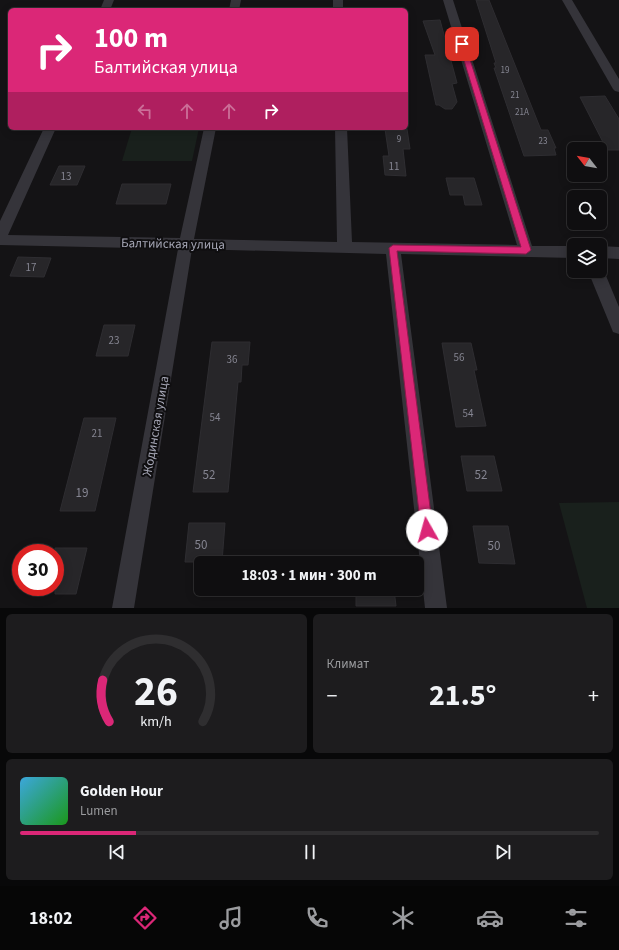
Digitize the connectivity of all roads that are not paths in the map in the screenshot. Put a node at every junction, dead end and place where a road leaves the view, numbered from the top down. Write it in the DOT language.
graph roads {
  1 [pos="448,0"];
  2 [pos="567,0"];
  3 [pos="619,89"];
  4 [pos="49,130"];
  5 [pos="210,130"];
  6 [pos="341,130"];
  7 [pos="0,236"];
  8 [pos="0,240"];
  9 [pos="186,243"];
  10 [pos="345,247"];
  11 [pos="393,248"];
  12 [pos="526,250"];
  13 [pos="567,252"];
  14 [pos="607,252"];
  15 [pos="619,252"];
  16 [pos="599,278"];
  17 [pos="619,328"];
  18 [pos="123,608"];
  19 [pos="436,608"];
  1 -- 12 [label="street"];
  2 -- 3 [label="street"];
  4 -- 7 [label="street"];
  5 -- 9 [label="street, Жодинская улица"];
  6 -- 10 [label="street"];
  8 -- 9 [label="street, Балтийская улица"];
  9 -- 10 [label="street, Балтийская улица"];
  9 -- 18 [label="street, Жодинская улица"];
  10 -- 11 [label="street, Балтийская улица"];
  11 -- 12 [label="street, Балтийская улица"];
  11 -- 19 [label="street"];
  12 -- 13 [label="street, Балтийская улица"];
  14 -- 15 [label="street"];
  16 -- 17 [label="street"];
}
